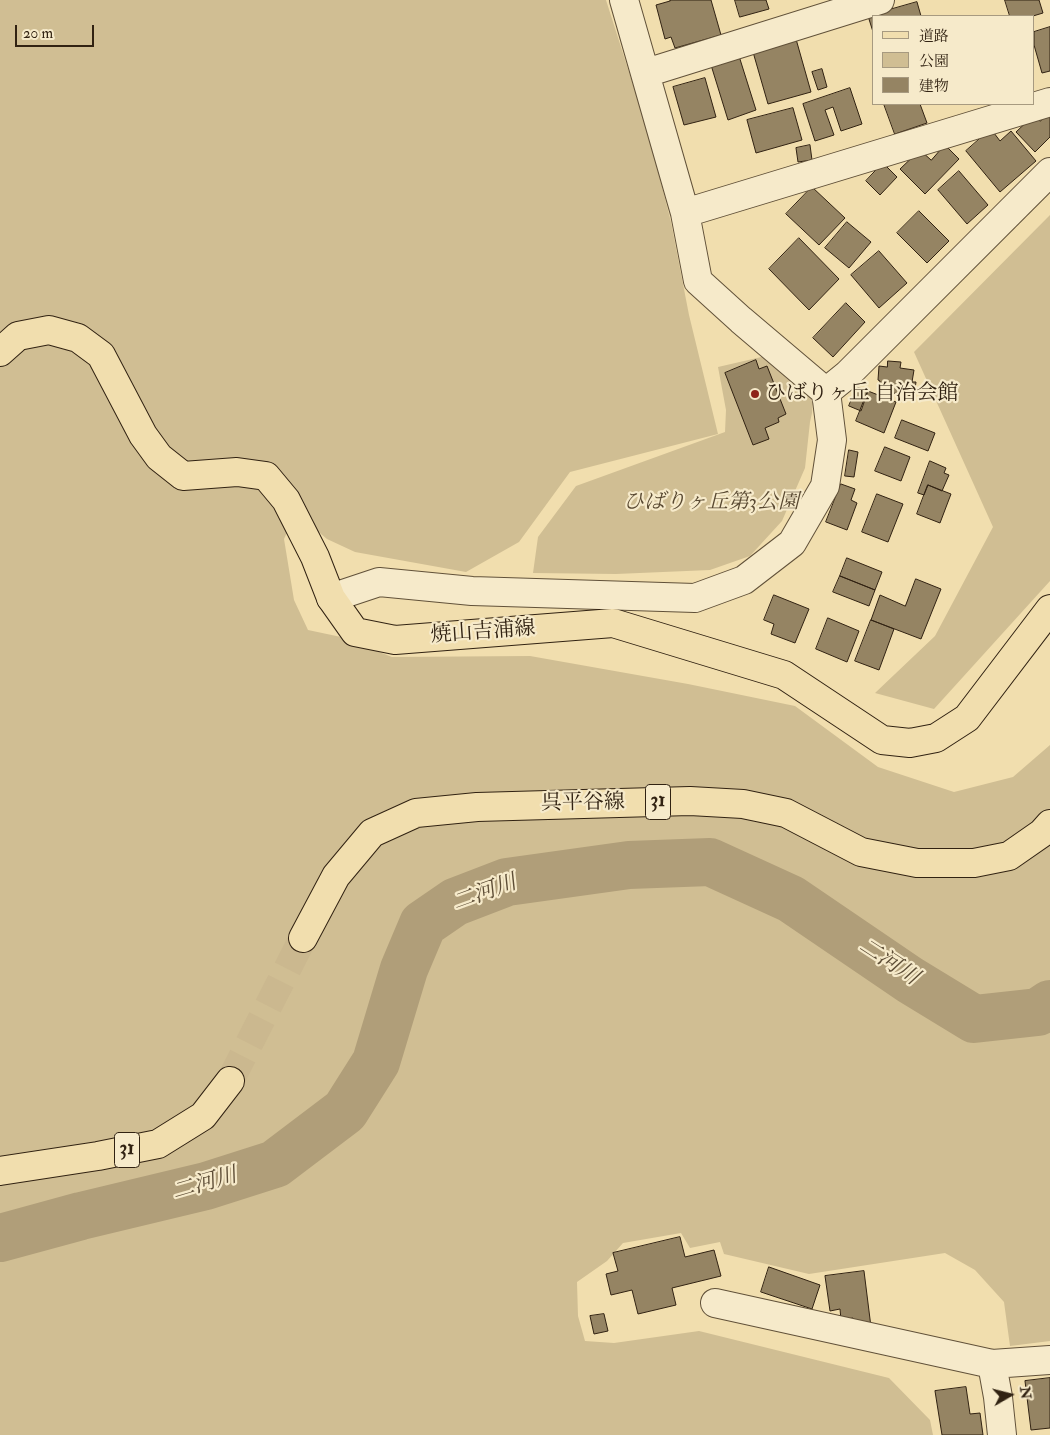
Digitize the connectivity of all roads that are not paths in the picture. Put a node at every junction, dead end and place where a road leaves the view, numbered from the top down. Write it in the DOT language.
graph roads {
  1 [pos="624,0"];
  2 [pos="880,0"];
  3 [pos="646,73"];
  4 [pos="1050,102"];
  5 [pos="1050,172"];
  6 [pos="685,212"];
  7 [pos="0,352"];
  8 [pos="826,392"];
  9 [pos="330,598"];
  10 [pos="1050,608"];
  11 [pos="1050,824"];
  12 [pos="303,938"];
  13 [pos="230,1082"];
  14 [pos="0,1171"];
  15 [pos="715,1303"];
  16 [pos="1050,1360"];
  17 [pos="992,1364"];
  18 [pos="1002,1435"];
  1 -- 3 [label="street"];
  2 -- 3 [label="street"];
  3 -- 6 [label="street"];
  4 -- 6 [label="street"];
  5 -- 8 [label="street"];
  6 -- 8 [label="street"];
  7 -- 9 [label="main road, 焼山吉浦線"];
  8 -- 9 [label="street"];
  9 -- 10 [label="main road, 焼山吉浦線"];
  11 -- 12 [label="main road, 呉平谷線 / 31"];
  13 -- 14 [label="main road, 31"];
  15 -- 17 [label="street"];
  16 -- 17 [label="street"];
  17 -- 18 [label="street"];
}
